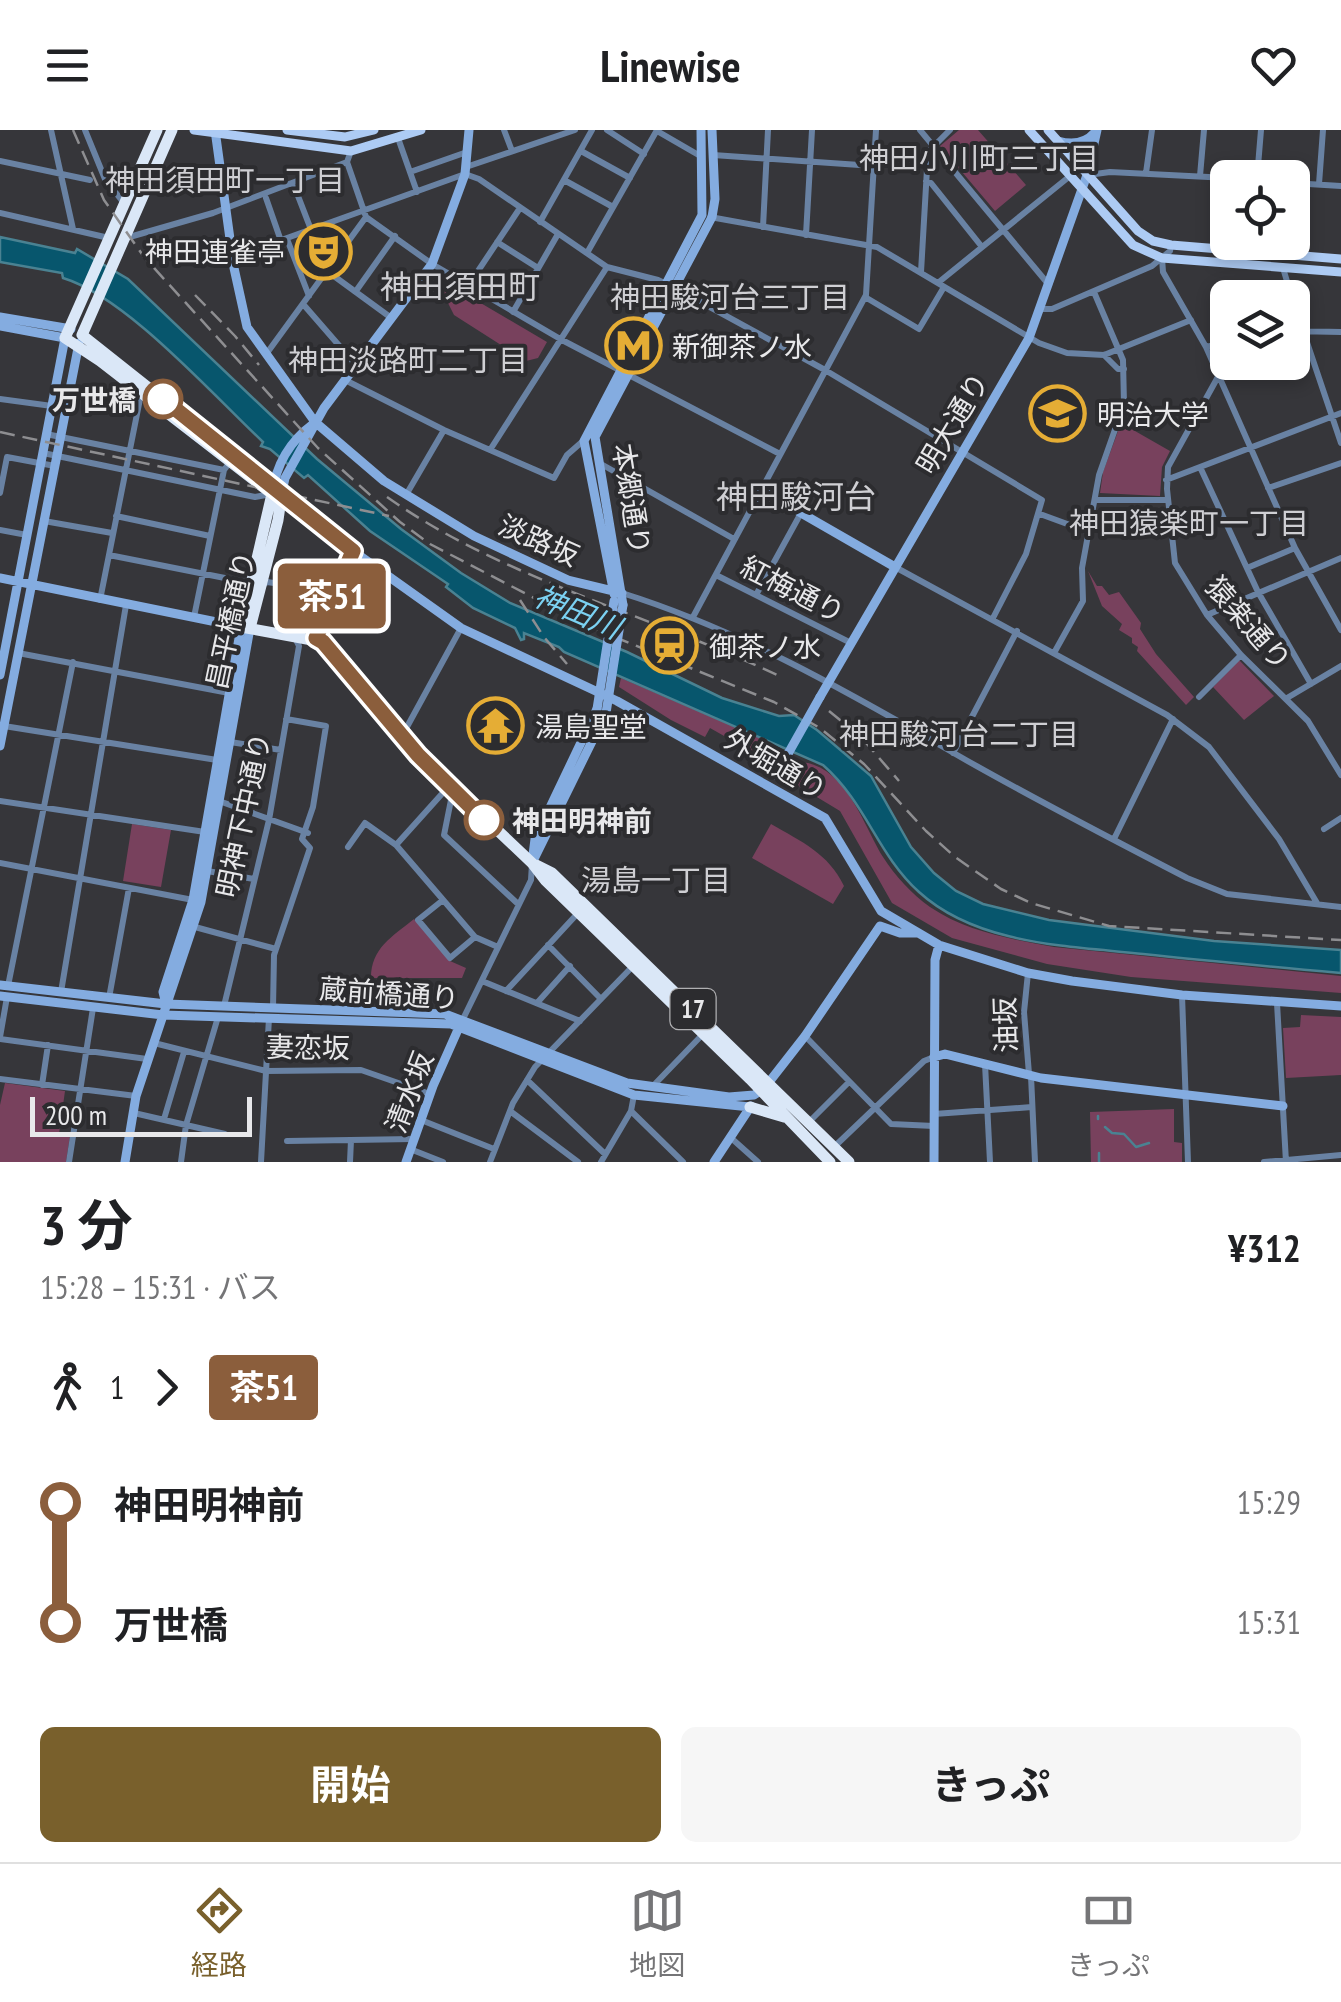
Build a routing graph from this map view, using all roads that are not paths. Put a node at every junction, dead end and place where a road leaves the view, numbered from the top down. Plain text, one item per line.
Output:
1 (51, 130) edge
2 (85, 130) edge
3 (157, 130) edge
4 (172, 130) edge
5 (194, 130) edge
6 (287, 130) edge
7 (374, 130) edge
8 (420, 130) edge
9 (469, 130) edge
10 (504, 130) edge
11 (575, 130) edge
12 (592, 130) edge
13 (606, 130) edge
14 (657, 130) edge
15 (701, 130) edge
16 (712, 130) edge
17 (768, 130) edge
18 (812, 130) edge
19 (876, 130) edge
20 (920, 130) edge
21 (950, 130) edge
22 (1030, 130) edge
23 (1048, 130) edge
24 (1097, 130) edge
25 (1152, 130) edge
26 (1204, 130) edge
27 (1261, 130) edge
28 (1323, 130) edge
29 (215, 132) edge
30 (306, 132) edge
31 (360, 132) edge
32 (398, 138) junction
33 (1058, 141) junction
34 (932, 145) junction
35 (351, 151) junction
36 (581, 151) junction
37 (467, 152) junction
38 (512, 152) junction
39 (644, 154) junction
40 (708, 156) junction
41 (767, 158) junction
42 (0, 160) edge
43 (1258, 160) edge
44 (347, 162) junction
45 (810, 162) junction
46 (874, 166) junction
47 (466, 171) junction
48 (410, 172) junction
49 (60, 174) junction
50 (1146, 174) junction
51 (1087, 175) junction
52 (1070, 176) junction
53 (1200, 176) junction
54 (1210, 177) edge
55 (630, 178) junction
56 (90, 180) dead end
57 (564, 180) junction
58 (926, 181) junction
59 (293, 183) junction
60 (1310, 183) edge
61 (1319, 184) junction
62 (1341, 186) edge
63 (1082, 190) junction
64 (417, 192) junction
65 (266, 198) dead end
66 (124, 203) junction
67 (227, 207) junction
68 (613, 207) junction
69 (520, 208) junction
70 (0, 213) edge
71 (365, 214) junction
72 (707, 216) junction
73 (540, 222) junction
74 (763, 227) junction
75 (73, 229) junction
76 (1002, 230) junction
77 (310, 231) junction
78 (558, 234) junction
79 (806, 235) junction
80 (395, 236) junction
81 (109, 238) junction
82 (124, 239) junction
83 (284, 240) junction
84 (496, 242) junction
85 (871, 246) junction
86 (982, 246) junction
87 (1171, 246) junction
88 (1210, 246) edge
89 (587, 253) junction
90 (1310, 255) edge
91 (234, 258) junction
92 (1162, 258) junction
93 (1341, 259) edge
94 (105, 264) junction
95 (432, 264) junction
96 (1152, 266) junction
97 (608, 267) junction
98 (1282, 267) junction
99 (538, 268) junction
100 (327, 271) junction
101 (921, 272) junction
102 (1163, 272) junction
103 (1341, 272) edge
104 (1286, 280) edge
105 (941, 285) junction
106 (1049, 285) junction
107 (468, 286) junction
108 (670, 286) junction
109 (356, 291) junction
110 (93, 292) junction
111 (1094, 292) junction
112 (309, 296) junction
113 (864, 297) junction
114 (303, 304) junction
115 (1041, 308) junction
116 (513, 312) junction
117 (390, 317) junction
118 (0, 318) edge
119 (1191, 320) junction
120 (0, 326) edge
121 (1310, 330) edge
122 (1341, 332) edge
123 (67, 333) junction
124 (1029, 338) junction
125 (80, 340) junction
126 (562, 340) junction
127 (1210, 346) edge
128 (1206, 347) junction
129 (1119, 348) junction
130 (1310, 352) edge
131 (267, 353) junction
132 (1104, 355) junction
133 (1210, 355) edge
134 (356, 364) junction
135 (825, 370) junction
136 (1124, 370) junction
137 (624, 371) junction
138 (345, 380) junction
139 (1217, 380) edge
140 (1222, 380) edge
141 (142, 393) junction
142 (0, 399) edge
143 (52, 406) junction
144 (1341, 413) edge
145 (1332, 417) junction
146 (315, 422) junction
147 (444, 430) junction
148 (46, 434) junction
149 (61, 437) junction
150 (584, 440) junction
151 (1341, 443) edge
152 (1250, 446) junction
153 (962, 449) junction
154 (490, 450) junction
155 (130, 452) junction
156 (780, 454) junction
157 (42, 458) junction
158 (56, 461) junction
159 (598, 462) junction
160 (1341, 463) edge
161 (227, 466) junction
162 (1200, 467) junction
163 (126, 471) junction
164 (1166, 480) junction
165 (1268, 488) junction
166 (220, 489) junction
167 (760, 490) junction
168 (0, 493) edge
169 (277, 493) junction
170 (406, 495) junction
171 (1096, 500) junction
172 (1168, 500) junction
173 (801, 513) junction
174 (1040, 514) junction
175 (116, 516) junction
176 (44, 521) junction
177 (0, 530) edge
178 (1089, 532) junction
179 (112, 533) junction
180 (26, 535) junction
181 (210, 536) junction
182 (734, 539) junction
183 (1295, 548) junction
184 (353, 551) junction
185 (108, 555) junction
186 (1341, 558) edge
187 (894, 567) junction
188 (1246, 568) junction
189 (1306, 571) junction
190 (202, 574) junction
191 (716, 574) junction
192 (0, 578) edge
193 (18, 583) junction
194 (32, 586) junction
195 (254, 590) junction
196 (1258, 592) junction
197 (756, 595) junction
198 (332, 597) junction
199 (618, 597) junction
200 (100, 600) junction
201 (126, 605) junction
202 (1206, 615) junction
203 (693, 617) junction
204 (194, 618) junction
205 (993, 618) junction
206 (4, 628) edge
207 (245, 628) junction
208 (461, 628) junction
209 (1341, 630) edge
210 (1017, 632) junction
211 (290, 634) junction
212 (316, 638) junction
213 (851, 644) junction
214 (18, 653) junction
215 (1054, 653) junction
216 (1241, 655) junction
217 (73, 662) junction
218 (1341, 666) edge
219 (114, 671) junction
220 (0, 675) edge
221 (829, 681) junction
222 (1312, 684) junction
223 (229, 693) junction
224 (1198, 697) dead end
225 (1287, 698) junction
226 (286, 719) junction
227 (1173, 719) junction
228 (4, 726) junction
229 (58, 736) junction
230 (402, 737) junction
231 (230, 742) junction
232 (103, 744) junction
233 (0, 746) edge
234 (281, 750) junction
235 (954, 753) junction
236 (217, 760) junction
237 (1337, 760) edge
238 (1341, 775) edge
239 (774, 780) junction
240 (451, 788) junction
241 (0, 800) edge
242 (219, 801) junction
243 (44, 808) junction
244 (91, 815) junction
245 (1341, 818) edge
246 (269, 820) junction
247 (1324, 829) dead end
248 (205, 832) junction
249 (306, 832) junction
250 (1114, 840) junction
251 (396, 845) junction
252 (348, 847) dead end
253 (0, 863) edge
254 (532, 863) junction
255 (33, 870) junction
256 (207, 870) junction
257 (80, 879) junction
258 (254, 879) junction
259 (129, 888) junction
260 (193, 900) junction
261 (443, 900) junction
262 (1317, 902) junction
263 (518, 904) junction
264 (1341, 908) edge
265 (579, 912) junction
266 (195, 926) junction
267 (917, 933) junction
268 (475, 937) junction
269 (240, 939) junction
270 (548, 945) junction
271 (940, 945) junction
272 (498, 948) junction
273 (276, 949) junction
274 (570, 966) junction
275 (634, 966) junction
276 (1028, 973) junction
277 (482, 980) junction
278 (506, 990) junction
279 (4, 991) edge
280 (61, 993) junction
281 (1182, 994) junction
282 (109, 999) junction
283 (601, 1000) junction
284 (537, 1003) junction
285 (1277, 1003) junction
286 (1341, 1006) edge
287 (93, 1008) junction
288 (164, 1009) junction
289 (221, 1012) junction
290 (271, 1013) junction
291 (580, 1021) junction
292 (461, 1022) junction
293 (704, 1034) junction
294 (805, 1036) junction
295 (0, 1038) edge
296 (153, 1042) junction
297 (48, 1045) junction
298 (86, 1050) junction
299 (184, 1052) junction
300 (546, 1056) junction
301 (934, 1057) junction
302 (206, 1058) junction
303 (147, 1059) junction
304 (985, 1064) junction
305 (266, 1072) junction
306 (1030, 1076) junction
307 (0, 1080) edge
308 (527, 1080) junction
309 (849, 1082) junction
310 (42, 1085) junction
311 (652, 1087) junction
312 (765, 1087) junction
313 (80, 1090) junction
314 (430, 1094) junction
315 (634, 1095) junction
316 (1186, 1095) junction
317 (136, 1096) junction
318 (1282, 1106) junction
319 (874, 1107) junction
320 (1032, 1107) junction
321 (750, 1108) junction
322 (988, 1110) junction
323 (510, 1112) junction
324 (631, 1112) junction
325 (133, 1113) junction
326 (934, 1114) junction
327 (164, 1119) junction
328 (420, 1119) junction
329 (788, 1120) junction
330 (809, 1122) junction
331 (186, 1124) junction
332 (934, 1126) junction
333 (225, 1134) dead end
334 (730, 1137) junction
335 (350, 1140) junction
336 (287, 1141) dead end
337 (412, 1144) junction
338 (834, 1146) junction
339 (494, 1149) junction
340 (1341, 1155) edge
341 (603, 1158) edge
342 (1286, 1160) edge
343 (69, 1162) edge
344 (125, 1162) edge
345 (180, 1162) edge
346 (261, 1162) edge
347 (350, 1162) edge
348 (406, 1162) edge
349 (443, 1162) edge
350 (490, 1162) edge
351 (578, 1162) edge
352 (683, 1162) edge
353 (714, 1162) edge
354 (758, 1162) edge
355 (830, 1162) edge
356 (849, 1162) edge
357 (934, 1162) edge
358 (990, 1162) edge
359 (1035, 1162) edge
360 (1188, 1162) edge
361 (1264, 1162) edge

1 - 49 street
2 - 66 street
3 - 66 highway
4 - 82 highway
5 - 29 main road
6 - 30 main road
7 - 31 main road
8 - 32 main road
9 - 37 main road
10 - 38 street
11 - 38 street
12 - 36 street
13 - 39 street
14 - 39 street
14 - 40 street
15 - 40 main road, 本郷通り
16 - 40 main road, 本郷通り
17 - 41 street
18 - 45 street
19 - 46 street
20 - 34 street
21 - 34 street
22 - 52 main road
23 - 33 main road
24 - 33 main road
24 - 51 main road, 明大通り
25 - 50 street
26 - 53 street
27 - 43 street
28 - 61 street
29 - 35 main road
29 - 67 main road, 淡路坂
30 - 31 main road
32 - 35 main road
32 - 48 street
33 - 51 main road
34 - 58 street
34 - 76 street
35 - 44 street
36 - 55 street
36 - 57 street
37 - 47 main road
37 - 48 street
38 - 47 street
39 - 55 street
40 - 41 street
40 - 72 main road, 本郷通り
41 - 45 street
41 - 74 street
42 - 49 street
44 - 59 street
44 - 71 street
45 - 46 street
45 - 79 street
46 - 85 street
47 - 64 street
47 - 69 street
47 - 95 main road
48 - 64 street
49 - 56 street
49 - 75 street
50 - 51 street
50 - 53 street
51 - 63 main road, 明大通り
51 - 87 main road
52 - 63 main road
52 - 76 street
53 - 54 street
55 - 68 street
57 - 68 street
57 - 73 street
58 - 86 street
58 - 101 street
59 - 67 street
59 - 77 street
60 - 61 street
61 - 62 street
63 - 92 main road
63 - 106 main road, 明大通り
64 - 71 street
65 - 83 street
66 - 81 highway
67 - 82 street
67 - 91 main road, 淡路坂
68 - 89 street
69 - 73 street
69 - 84 street
70 - 75 street
71 - 77 street
71 - 80 street
71 - 100 street
72 - 74 street
72 - 108 main road, 本郷通り
73 - 78 street
74 - 79 street
75 - 81 street
76 - 86 street
76 - 106 street
77 - 83 street
77 - 100 street
78 - 89 street
78 - 99 street
79 - 85 street
80 - 95 street
80 - 109 street
81 - 94 highway
82 - 94 highway
83 - 91 street
83 - 112 street
84 - 99 street
84 - 107 street
85 - 101 street
85 - 113 street
86 - 105 street
87 - 88 main road
87 - 92 street
89 - 97 street
90 - 93 main road
91 - 131 main road, 淡路坂
92 - 96 street
92 - 98 main road
92 - 102 street
94 - 110 highway
95 - 107 street
95 - 117 main road
96 - 102 street
96 - 111 street
97 - 108 street
97 - 126 street
98 - 103 main road
98 - 104 street
99 - 116 street
100 - 109 street
100 - 112 street
101 - 105 street
102 - 119 street
105 - 113 street
105 - 124 street
106 - 115 main road, 明大通り
107 - 116 street
108 - 135 street
108 - 137 main road, 本郷通り
109 - 117 street
110 - 123 highway
110 - 125 highway
111 - 115 street
111 - 129 street
112 - 114 street
113 - 135 street
114 - 131 street
114 - 134 street
115 - 124 main road, 明大通り
116 - 126 street
117 - 134 main road
118 - 123 main road
119 - 128 street
119 - 129 street
120 - 123 main road
121 - 122 street
123 - 125 highway
123 - 143 main road
124 - 132 street
124 - 153 main road, 明大通り
125 - 141 highway
125 - 149 main road
125 - 169 highway
126 - 137 street
126 - 154 street
127 - 128 street
128 - 133 street
129 - 132 street
129 - 136 street
130 - 145 street
131 - 146 main road, 淡路坂
132 - 136 street
134 - 138 main road
135 - 153 street
135 - 156 street
136 - 171 street
137 - 150 main road, 本郷通り
137 - 156 street
137 - 159 main road, 本郷通り
138 - 146 main road
138 - 147 street
139 - 164 street, 猿楽通り
140 - 152 street
141 - 155 street
141 - 161 highway
142 - 143 street
143 - 148 main road
144 - 145 street
145 - 151 street
145 - 152 street
146 - 169 main road
146 - 170 main road, 淡路坂
147 - 154 street
147 - 170 street
148 - 149 street
148 - 157 main road
149 - 155 street
149 - 158 main road
150 - 154 street
150 - 199 main road, 本郷通り
152 - 162 street
152 - 165 street
153 - 174 street
153 - 187 main road, 明大通り
155 - 161 street
155 - 163 street
156 - 167 street
157 - 158 street
157 - 168 street
157 - 180 main road
158 - 163 street
158 - 176 main road
159 - 182 street
159 - 199 main road, 本郷通り
160 - 165 street
161 - 166 street
161 - 169 highway
162 - 164 street
162 - 188 street
163 - 166 street
163 - 175 street
164 - 172 street, 猿楽通り
165 - 183 street
166 - 169 street
166 - 181 street
167 - 173 main road
167 - 182 street
169 - 184 main road, 外堀通り
169 - 195 highway, 昌平橋通り
170 - 199 main road, 淡路坂
171 - 172 street
171 - 178 street
172 - 202 street, 猿楽通り
173 - 187 main road
173 - 197 street
174 - 178 street
174 - 205 street
175 - 179 street
175 - 181 street
176 - 179 street
176 - 194 main road
177 - 180 street
178 - 215 street
179 - 185 street
180 - 193 main road
181 - 190 street
182 - 191 street
183 - 188 street
183 - 189 street
184 - 198 main road
184 - 208 main road, 外堀通り
185 - 190 street
185 - 200 street
186 - 189 street
187 - 205 street
187 - 213 main road, 明大通り
188 - 196 street
189 - 196 street
189 - 209 street
190 - 195 street
190 - 204 street
191 - 197 street, 紅梅通り
191 - 203 street
192 - 193 main road
193 - 194 main road
193 - 206 main road
194 - 200 main road
194 - 214 main road
195 - 198 street
195 - 207 highway, 昌平橋通り
196 - 202 street
196 - 222 street
197 - 213 street, 紅梅通り
198 - 212 main road
199 - 203 street
199 - 254 main road, bridge
200 - 201 main road
201 - 204 main road
201 - 219 street
202 - 216 street, 猿楽通り
203 - 221 street
204 - 207 main road
205 - 210 street
206 - 220 main road
207 - 211 highway
207 - 223 main road, 昌平橋通り
207 - 231 main road, 昌平橋通り
208 - 230 street
208 - 239 main road, 外堀通り
210 - 215 street
210 - 235 street
211 - 212 highway
211 - 226 street, 明神下中通り
212 - 230 highway, 17
213 - 221 main road, 明大通り
214 - 217 street
214 - 228 main road
215 - 227 street
216 - 224 street
216 - 225 street, 猿楽通り
217 - 219 street
217 - 229 street
218 - 222 street
219 - 223 street
219 - 232 street
221 - 235 street
221 - 239 main road, 明大通り, bridge
222 - 225 street
223 - 236 main road, 昌平橋通り
225 - 237 street, 猿楽通り
226 - 234 street, 明神下中通り
226 - 249 street
227 - 250 street
227 - 262 street
228 - 229 street
228 - 233 main road
229 - 232 street
229 - 243 street
230 - 240 highway, 17
231 - 234 street
231 - 242 main road, 昌平橋通り
232 - 236 street
232 - 244 street
234 - 246 street, 明神下中通り
235 - 250 street
236 - 248 main road, 昌平橋通り
237 - 238 street, 猿楽通り
239 - 267 main road, 外堀通り
240 - 251 street
240 - 254 highway, 17
240 - 263 street
241 - 243 street
242 - 246 street
242 - 256 main road, 昌平橋通り
243 - 244 street
243 - 255 street
244 - 248 street
244 - 257 street
245 - 247 street
246 - 249 street
246 - 258 street, 明神下中通り
248 - 260 main road, 昌平橋通り
249 - 273 street
250 - 262 street
251 - 252 street
251 - 261 street
253 - 255 street
254 - 263 street
254 - 265 highway, 17
254 - 312 highway, 17
255 - 257 street
255 - 279 street
256 - 258 street
256 - 266 main road, 昌平橋通り
257 - 259 street
257 - 280 street
258 - 269 street, 明神下中通り
259 - 260 street
259 - 282 street
260 - 288 main road, 昌平橋通り
261 - 268 street
261 - 268 street
262 - 264 street
263 - 272 street
265 - 270 street
265 - 275 highway, 17
266 - 269 street
266 - 288 main road, 昌平橋通り
267 - 271 main road, 外堀通り
267 - 294 main road
268 - 272 street
269 - 273 street
269 - 289 street, 明神下中通り
270 - 274 street
270 - 278 street
271 - 276 main road, 外堀通り
271 - 301 main road
272 - 277 street
273 - 290 street
274 - 283 street
274 - 284 street
275 - 283 street
275 - 293 highway, 17
276 - 281 main road, 外堀通り
276 - 306 street, 油坂
277 - 278 street
277 - 292 street
278 - 284 street
279 - 280 main road, 蔵前橋通り
279 - 287 main road, 蔵前橋通り
279 - 295 street
280 - 282 main road, 蔵前橋通り
281 - 285 main road, 外堀通り
281 - 316 street
282 - 288 main road, 蔵前橋通り
283 - 291 street
284 - 291 street
285 - 286 main road, 外堀通り
285 - 318 street
287 - 288 main road, 蔵前橋通り
287 - 298 street
288 - 289 main road, 蔵前橋通り
288 - 296 main road, 昌平橋通り
289 - 290 main road, 蔵前橋通り
289 - 302 street, 明神下中通り
290 - 292 main road, 蔵前橋通り
290 - 305 street
291 - 300 street
292 - 300 main road, 蔵前橋通り
292 - 314 main road, 清水坂
293 - 311 street
293 - 312 highway, 17
294 - 309 street
294 - 312 main road
295 - 297 street
296 - 299 street, 妻恋坂
296 - 303 main road, 昌平橋通り
297 - 298 street
297 - 310 street
298 - 303 street
298 - 313 street
299 - 302 street, 妻恋坂
299 - 327 street
300 - 308 street
300 - 311 main road, 蔵前橋通り
300 - 315 main road, 蔵前橋通り
301 - 304 main road
301 - 319 street
301 - 326 main road
302 - 305 street, 妻恋坂
302 - 331 street, 明神下中通り
303 - 317 main road, 昌平橋通り
304 - 306 main road
304 - 322 street
305 - 314 street, 妻恋坂
305 - 346 street
306 - 316 main road
306 - 320 street, 油坂
307 - 310 street
308 - 323 street
308 - 341 street
309 - 319 street
309 - 330 street
310 - 313 street
311 - 312 main road, 蔵前橋通り
312 - 321 main road
312 - 329 highway, 17
312 - 330 highway, 17
313 - 317 street
313 - 343 street
314 - 328 main road, 清水坂
315 - 321 main road, 蔵前橋通り
315 - 324 street
316 - 318 main road
316 - 360 street
317 - 325 main road, 昌平橋通り
318 - 342 street
319 - 332 street
319 - 338 street
320 - 322 street
320 - 359 street, 油坂
321 - 329 highway
321 - 334 main road
322 - 326 street
322 - 358 street
323 - 339 street
323 - 351 street
324 - 341 street
324 - 352 street
325 - 327 street
325 - 344 main road, 昌平橋通り
326 - 332 main road
327 - 331 street
328 - 337 main road, 清水坂
328 - 339 street
329 - 355 highway, 17
330 - 338 highway, 17
331 - 333 street
331 - 345 street, 明神下中通り
332 - 357 main road
334 - 353 main road
334 - 354 street
335 - 336 street
335 - 337 street
335 - 347 street
337 - 348 main road, 清水坂
337 - 349 street
338 - 356 highway, 17
339 - 350 street
340 - 342 street
342 - 361 street

